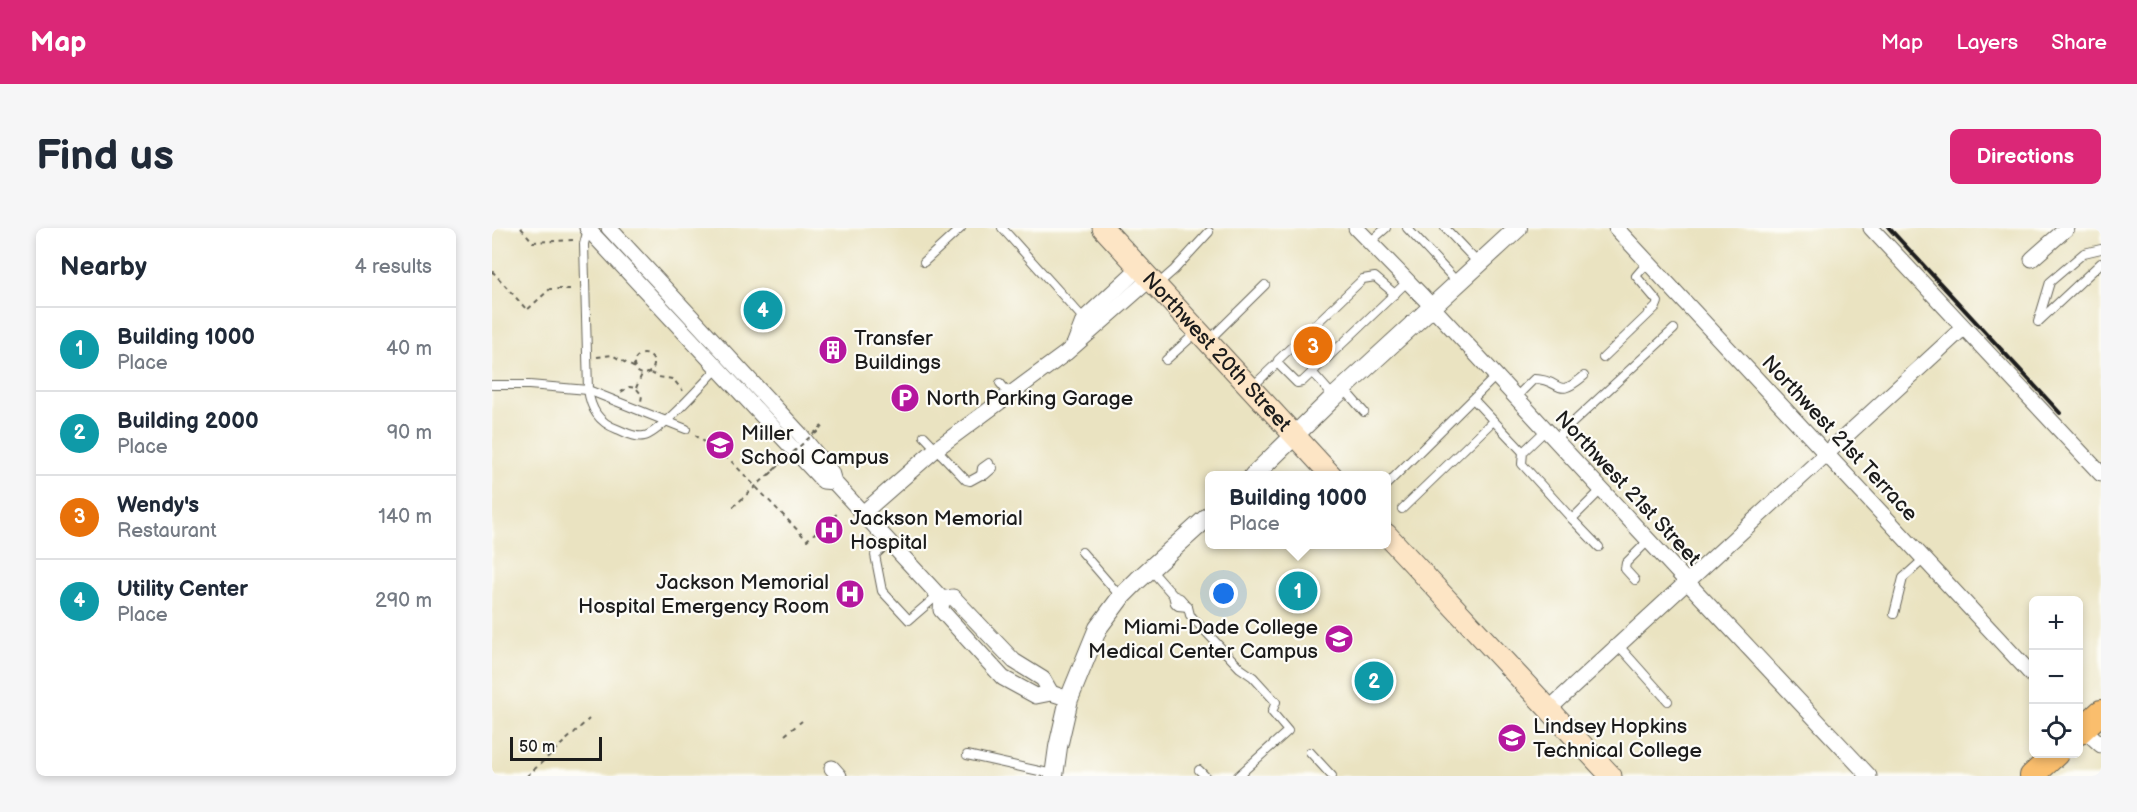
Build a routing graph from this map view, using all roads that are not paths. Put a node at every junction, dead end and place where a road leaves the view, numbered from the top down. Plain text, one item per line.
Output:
1 (609, 228) edge
2 (961, 228) edge
3 (1002, 228) edge
4 (1103, 228) edge
5 (1356, 228) edge
6 (1386, 228) edge
7 (1407, 228) edge
8 (1445, 228) edge
9 (1518, 228) edge
10 (1616, 228) edge
11 (1871, 228) edge
12 (2067, 228) edge
13 (585, 231) edge
14 (1209, 232) dead end
15 (1370, 242) junction
16 (2101, 249) edge
17 (2032, 259) dead end
18 (924, 262) dead end
19 (1648, 262) junction
20 (2101, 263) edge
21 (1479, 264) junction
22 (1148, 278) junction
23 (1408, 281) junction
24 (1457, 283) junction
25 (1266, 285) dead end
26 (1395, 294) junction
27 (1431, 306) junction
28 (1084, 319) junction
29 (1963, 328) junction
30 (1674, 329) dead end
31 (1203, 336) junction
32 (1074, 345) junction
33 (1603, 358) dead end
34 (1166, 360) dead end
35 (724, 363) junction
36 (1277, 363) junction
37 (1312, 372) junction
38 (1496, 376) junction
39 (1584, 376) dead end
40 (1000, 383) dead end
41 (492, 385) edge
42 (1251, 388) junction
43 (588, 390) junction
44 (1338, 392) junction
45 (1010, 395) junction
46 (1516, 397) junction
47 (1474, 400) junction
48 (1364, 412) dead end
49 (668, 421) junction
50 (1493, 421) junction
51 (686, 429) road end
52 (1295, 435) junction
53 (1551, 435) junction
54 (924, 436) dead end
55 (936, 449) junction
56 (1523, 452) junction
57 (1827, 455) junction
58 (991, 465) dead end
59 (1258, 471) edge
60 (1327, 471) edge
61 (2101, 474) edge
62 (1391, 481) edge
63 (1601, 490) junction
64 (1402, 509) dead end
65 (863, 513) junction
66 (1205, 519) edge
67 (1572, 519) junction
68 (1391, 539) edge
69 (1648, 541) junction
70 (889, 542) junction
71 (1599, 547) dead end
72 (1082, 552) dead end
73 (1924, 559) junction
74 (1150, 569) junction
75 (1635, 580) dead end
76 (1688, 584) junction
77 (940, 597) junction
78 (1121, 597) junction
79 (1894, 614) dead end
80 (1619, 646) junction
81 (2029, 672) edge
82 (1069, 699) junction
83 (1668, 700) dead end
84 (1550, 710) junction
85 (2101, 712) edge
86 (2083, 726) edge
87 (2083, 730) edge
88 (2101, 745) edge
89 (1310, 752) dead end
90 (967, 755) dead end
91 (2051, 758) edge
92 (1054, 775) edge
93 (1238, 776) edge
94 (1332, 776) edge
95 (1611, 776) edge
96 (1869, 776) edge
97 (2032, 776) edge

1 - 35 street
2 - 18 lane
3 - 28 lane
4 - 22 main road, Northwest 20th Street
5 - 15 street, Northwest 21st Street
6 - 15 lane
7 - 24 lane
8 - 21 lane
9 - 21 street
10 - 19 street, Northwest 21st Terrace
11 - 29 street
12 - 17 street
13 - 35 street
13 - 43 lane
14 - 22 lane
15 - 23 street, Northwest 21st Street
16 - 20 lane
19 - 33 lane
19 - 57 street, Northwest 21st Terrace
21 - 24 street
22 - 28 street
22 - 31 main road, Northwest 20th Street
22 - 32 street
23 - 26 lane
23 - 27 street, Northwest 21st Street
24 - 27 street
25 - 31 lane
26 - 36 lane
26 - 37 lane
27 - 38 street, Northwest 21st Street
27 - 44 street
28 - 32 street
29 - 57 street
29 - 61 street
30 - 53 lane
31 - 34 lane
31 - 42 main road, Northwest 20th Street
32 - 45 street
35 - 49 lane
35 - 65 street
36 - 37 lane
36 - 42 lane
37 - 44 lane
38 - 46 street, Northwest 21st Street
38 - 47 lane
39 - 46 lane
40 - 45 lane
41 - 43 lane
42 - 52 main road, Northwest 20th Street
43 - 49 lane
43 - 49 lane
44 - 48 lane
44 - 52 street
45 - 55 street
46 - 53 street, Northwest 21st Street
47 - 50 lane
47 - 62 lane
49 - 51 lane
50 - 56 lane
50 - 64 lane
52 - 59 street
52 - 60 main road, Northwest 20th Street
53 - 56 lane
53 - 63 street, Northwest 21st Street
54 - 55 lane
55 - 58 lane
55 - 65 street
56 - 67 lane
57 - 73 street, Northwest 21st Terrace
57 - 76 street
63 - 67 lane
63 - 69 street, Northwest 21st Street
65 - 70 street
66 - 74 street
67 - 71 lane
68 - 84 main road
69 - 75 lane
69 - 76 street, Northwest 21st Street
70 - 77 street
70 - 77 lane
72 - 78 lane
73 - 79 lane
73 - 81 street, Northwest 21st Terrace
74 - 78 street
74 - 93 lane
76 - 80 street
76 - 96 street, Northwest 21st Street
77 - 82 street
78 - 82 street
80 - 83 lane
80 - 84 street
82 - 92 street
84 - 95 main road
85 - 86 main road
87 - 88 street
89 - 94 lane
90 - 92 lane
91 - 97 main road

